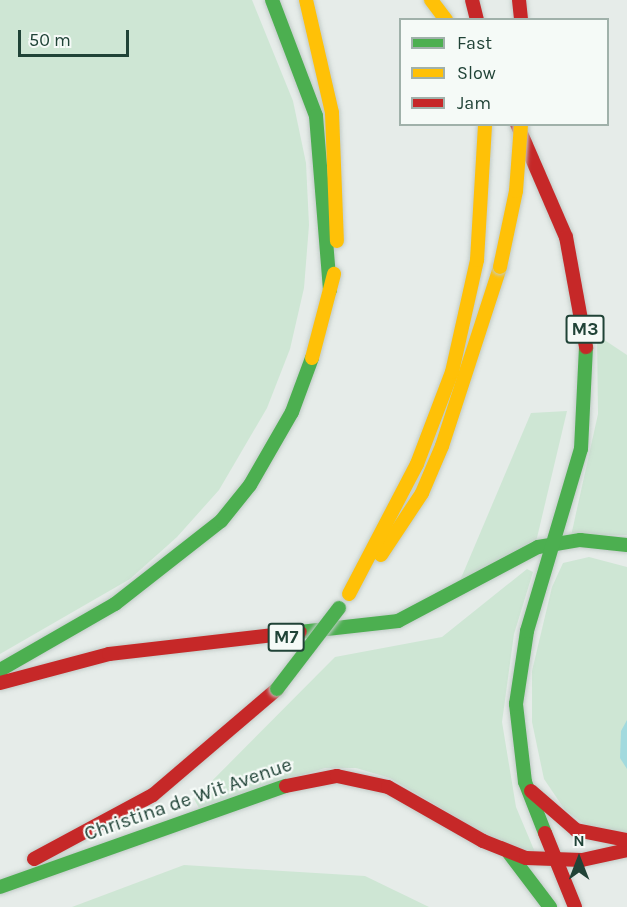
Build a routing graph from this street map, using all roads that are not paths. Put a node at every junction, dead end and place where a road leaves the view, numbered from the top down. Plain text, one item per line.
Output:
1 (272, 0) edge
2 (306, 0) edge
3 (431, 0) edge
4 (451, 0) edge
5 (472, 0) edge
6 (519, 0) edge
7 (444, 18) edge
8 (461, 18) edge
9 (476, 18) edge
10 (520, 18) edge
11 (485, 126) edge
12 (519, 126) edge
13 (520, 126) edge
14 (330, 290) junction
15 (556, 543) junction
16 (627, 545) edge
17 (349, 594) junction
18 (0, 670) edge
19 (0, 683) edge
20 (525, 782) junction
21 (627, 840) edge
22 (627, 850) edge
23 (509, 853) junction
24 (554, 860) junction
25 (0, 874) edge
26 (0, 887) edge
27 (550, 907) edge
28 (575, 907) edge

1 - 14 main road
2 - 14 main road
3 - 7 main road
4 - 8 main road
5 - 9 main road
6 - 10 main road
11 - 17 main road
12 - 17 main road, bridge
13 - 15 main road, M3
14 - 18 main road
15 - 16 main road, M7
15 - 19 main road, M7
15 - 20 main road, M3
17 - 25 main road, bridge
20 - 21 main road
20 - 24 main road, M3
22 - 24 main road, Christina de Wit Avenue
23 - 24 main road, Christina de Wit Avenue
23 - 26 main road, Christina de Wit Avenue
23 - 27 main road
24 - 28 main road

